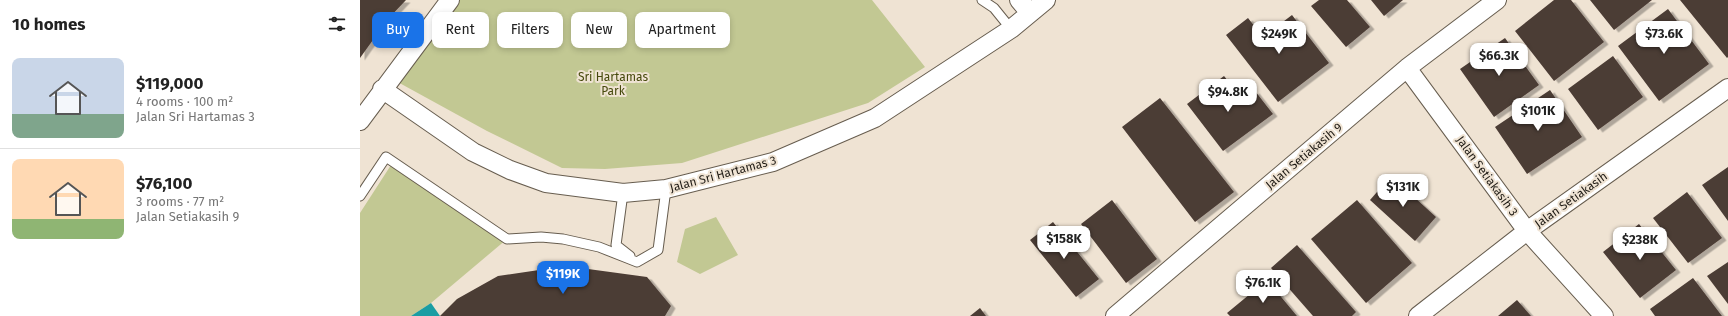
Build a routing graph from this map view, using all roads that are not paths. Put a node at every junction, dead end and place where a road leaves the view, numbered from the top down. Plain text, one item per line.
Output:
1 (450, 0) edge
2 (982, 0) edge
3 (1046, 0) edge
4 (1497, 0) edge
5 (1025, 7) edge
6 (1011, 29) junction
7 (1408, 68) junction
8 (1728, 88) edge
9 (382, 89) junction
10 (360, 121) edge
11 (666, 189) junction
12 (623, 193) junction
13 (360, 196) edge
14 (1528, 231) junction
15 (637, 262) junction
16 (1115, 316) edge
17 (1418, 316) edge
18 (1604, 316) edge

1 - 9 street
2 - 6 lane
3 - 5 street, Jalan Sri Hartamas 3
4 - 7 street, Jalan Setiakasih 9
5 - 6 street, Jalan Sri Hartamas 3
6 - 11 street, Jalan Sri Hartamas 3
7 - 14 street, Jalan Setiakasih 3
7 - 16 street, Jalan Setiakasih 9
8 - 14 street, Jalan Setiakasih
9 - 10 street
9 - 12 street, Jalan Sri Hartamas 3
11 - 12 street, Jalan Sri Hartamas 3
11 - 15 lane
12 - 15 lane
13 - 15 lane
14 - 17 street, Jalan Setiakasih
14 - 18 street, Jalan Setiakasih 3

